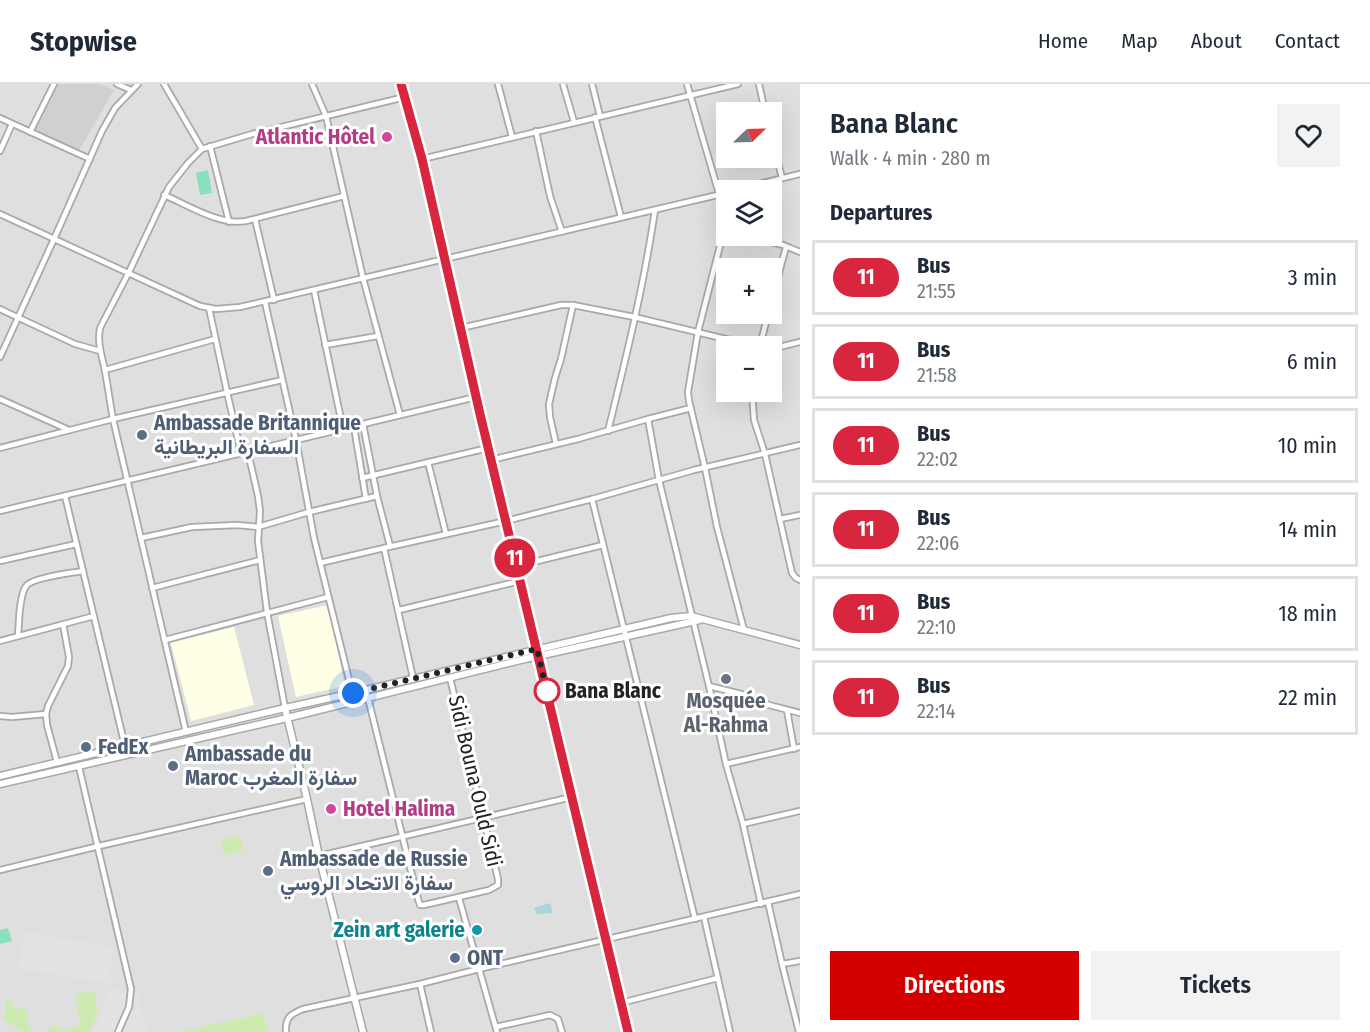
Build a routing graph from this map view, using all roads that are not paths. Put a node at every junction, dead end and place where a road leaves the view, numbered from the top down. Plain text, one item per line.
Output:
1 (54, 84) edge
2 (117, 84) edge
3 (138, 84) edge
4 (164, 84) edge
5 (312, 84) edge
6 (401, 84) edge
7 (498, 84) edge
8 (563, 84) edge
9 (592, 84) edge
10 (687, 84) edge
11 (738, 84) edge
12 (759, 84) edge
13 (131, 90) junction
14 (690, 95) junction
15 (405, 96) junction
16 (763, 102) edge
17 (326, 116) junction
18 (598, 117) junction
19 (0, 118) edge
20 (574, 122) junction
21 (12, 124) junction
22 (536, 131) junction
23 (30, 132) junction
24 (512, 137) junction
25 (210, 146) junction
26 (202, 149) junction
27 (0, 151) edge
28 (90, 159) junction
29 (422, 159) junction
30 (779, 168) edge
31 (800, 174) edge
32 (782, 178) junction
33 (774, 180) edge
34 (716, 184) edge
35 (164, 195) junction
36 (716, 195) edge
37 (344, 196) junction
38 (654, 210) junction
39 (0, 214) edge
40 (621, 217) junction
41 (255, 219) junction
42 (228, 222) junction
43 (562, 232) junction
44 (54, 239) junction
45 (721, 246) edge
46 (782, 246) edge
47 (786, 247) junction
48 (800, 252) edge
49 (445, 260) junction
50 (782, 262) edge
51 (129, 272) junction
52 (363, 278) junction
53 (314, 290) junction
54 (274, 300) junction
55 (265, 302) junction
56 (573, 305) junction
57 (209, 308) junction
58 (0, 309) edge
59 (19, 317) junction
60 (634, 317) junction
61 (460, 328) junction
62 (698, 332) junction
63 (378, 336) junction
64 (716, 336) edge
65 (215, 339) junction
66 (800, 342) edge
67 (325, 345) junction
68 (782, 346) edge
69 (100, 351) junction
70 (0, 357) edge
71 (105, 370) junction
72 (282, 380) junction
73 (226, 392) junction
74 (476, 397) junction
75 (0, 399) edge
76 (753, 402) edge
77 (691, 408) junction
78 (400, 415) junction
79 (113, 419) junction
80 (648, 419) junction
81 (363, 424) junction
82 (354, 427) junction
83 (343, 429) junction
84 (69, 430) junction
85 (608, 431) junction
86 (296, 440) junction
87 (556, 444) junction
88 (800, 445) edge
89 (0, 448) edge
90 (488, 448) junction
91 (248, 452) junction
92 (241, 453) junction
93 (765, 454) junction
94 (491, 460) junction
95 (428, 462) junction
96 (705, 468) junction
97 (373, 475) junction
98 (362, 478) junction
99 (128, 480) junction
100 (659, 480) junction
101 (65, 496) junction
102 (377, 496) junction
103 (366, 499) junction
104 (592, 499) junction
105 (0, 511) edge
106 (309, 512) junction
107 (800, 515) edge
108 (780, 519) junction
109 (506, 521) junction
110 (258, 527) junction
111 (446, 534) junction
112 (141, 538) junction
113 (76, 544) junction
114 (603, 545) junction
115 (390, 546) junction
116 (384, 548) junction
117 (260, 560) junction
118 (0, 561) edge
119 (320, 563) junction
120 (517, 566) junction
121 (83, 571) junction
122 (800, 580) edge
123 (520, 581) junction
124 (153, 588) junction
125 (328, 597) junction
126 (399, 610) junction
127 (267, 612) junction
128 (94, 616) junction
129 (692, 619) junction
130 (63, 624) junction
131 (624, 629) junction
132 (744, 630) junction
133 (18, 636) junction
134 (626, 637) junction
135 (0, 640) edge
136 (165, 640) junction
137 (800, 645) edge
138 (537, 652) junction
139 (413, 678) junction
140 (450, 678) junction
141 (709, 686) junction
142 (366, 690) junction
143 (353, 693) junction
144 (368, 698) junction
145 (355, 701) junction
146 (285, 708) junction
147 (787, 710) junction
148 (800, 713) edge
149 (46, 714) junction
150 (0, 716) edge
151 (287, 718) junction
152 (186, 732) junction
153 (125, 746) junction
154 (797, 748) edge
155 (57, 762) junction
156 (726, 764) junction
157 (79, 767) junction
158 (0, 776) edge
159 (0, 784) edge
160 (572, 797) junction
161 (307, 799) junction
162 (800, 811) edge
163 (483, 818) junction
164 (743, 824) junction
165 (401, 837) junction
166 (99, 846) junction
167 (319, 856) junction
168 (0, 870) edge
169 (800, 894) edge
170 (459, 898) junction
171 (768, 902) junction
172 (760, 904) junction
173 (704, 917) junction
174 (695, 919) junction
175 (606, 940) junction
176 (800, 960) edge
177 (782, 964) junction
178 (479, 969) junction
179 (718, 978) junction
180 (420, 984) junction
181 (354, 999) junction
182 (621, 1003) junction
183 (496, 1029) edge
184 (118, 1032) edge
185 (286, 1032) edge
186 (363, 1032) edge
187 (431, 1032) edge
188 (562, 1032) edge
189 (628, 1032) edge
190 (730, 1032) edge
191 (799, 1032) edge

1 - 23 street
2 - 13 street
3 - 13 street
4 - 26 street
5 - 17 street
6 - 15 street
7 - 24 street
8 - 20 street
9 - 18 street
10 - 14 street
11 - 14 street
12 - 16 street
13 - 28 street
14 - 18 street
14 - 34 street
15 - 17 street
15 - 29 street
17 - 25 street
17 - 37 street
18 - 20 street
18 - 40 street
19 - 21 street
20 - 22 street
21 - 23 street
21 - 27 street
22 - 24 street
22 - 43 street
23 - 28 street
24 - 29 street
25 - 26 street
25 - 42 street
26 - 35 street
28 - 44 street
29 - 49 street
30 - 32 street
31 - 32 street
32 - 33 street
35 - 42 street
35 - 51 street
36 - 38 street
37 - 41 street
37 - 52 street
38 - 40 street
38 - 60 street
39 - 44 street
40 - 43 street
41 - 42 street
41 - 54 street
43 - 49 street
44 - 51 street
44 - 59 street
45 - 62 street
46 - 47 street
47 - 48 street
47 - 50 street
49 - 52 street
49 - 61 street
51 - 57 street
51 - 69 street
52 - 53 street
52 - 63 street
53 - 54 street
53 - 67 street
54 - 55 street
55 - 57 street
55 - 72 street
56 - 60 street
56 - 61 street
56 - 87 street
57 - 65 street
58 - 59 street
59 - 69 street
59 - 70 street
60 - 62 street
60 - 85 street
61 - 74 street
62 - 64 street
62 - 77 street
63 - 67 street
63 - 78 street
65 - 71 street
65 - 73 street
66 - 68 street
67 - 83 street
69 - 71 street
71 - 79 street
72 - 73 street
72 - 86 street
73 - 79 street
73 - 92 street
74 - 78 street
74 - 90 street
75 - 84 street
76 - 93 street
77 - 80 street
77 - 96 street
78 - 81 street
79 - 84 street
79 - 99 street
80 - 85 street
80 - 100 street
81 - 82 street
81 - 97 street
82 - 83 street
82 - 98 street
83 - 86 street
84 - 89 street
85 - 87 street
86 - 91 street
86 - 106 street
87 - 94 street
88 - 93 street
90 - 94 street
90 - 95 street
91 - 92 street
91 - 110 street
92 - 99 street
93 - 96 street
93 - 108 street
94 - 109 street
95 - 97 street
95 - 111 street
96 - 100 street
96 - 132 street
97 - 98 street
97 - 102 street
98 - 103 street
99 - 101 street
99 - 112 street
100 - 104 street
100 - 129 street
101 - 105 street
101 - 113 street
102 - 103 street
102 - 115 street
103 - 106 street
104 - 109 street
104 - 114 street
106 - 110 street
106 - 119 street
107 - 108 street
108 - 122 street
109 - 111 street
109 - 120 street
110 - 112 street
110 - 117 street
111 - 115 street
112 - 124 street
113 - 118 street
113 - 121 street
114 - 120 street
114 - 131 street
115 - 116 street
116 - 119 street
116 - 126 street
117 - 124 street
117 - 127 street
119 - 125 street
120 - 123 street
121 - 128 street
121 - 133 street
123 - 126 street
123 - 138 street
124 - 136 street
125 - 127 street
125 - 143 street
126 - 139 street
127 - 136 street
127 - 146 street
128 - 130 street
128 - 153 street
129 - 131 street
129 - 132 street
129 - 134 street
129 - 141 street
130 - 133 street
130 - 149 street
131 - 134 street
131 - 138 street
132 - 137 street
133 - 135 street
134 - 138 street
134 - 174 street
136 - 152 street
138 - 139 street
138 - 140 street
138 - 160 street
139 - 142 street
140 - 144 street
140 - 163 street, Sidi Bouna Ould Sidi
141 - 147 street
141 - 156 street
142 - 143 street
142 - 144 street
143 - 145 street
143 - 146 street
144 - 145 street
144 - 165 street
145 - 151 street
146 - 151 street
146 - 152 street
147 - 148 street
147 - 154 street
149 - 150 street
149 - 155 street
151 - 157 street
151 - 161 street
152 - 153 street
153 - 155 street
154 - 156 street
155 - 158 street
156 - 164 street
157 - 159 street
157 - 166 street
160 - 163 street
160 - 175 street
161 - 166 street
161 - 167 street
162 - 164 street
163 - 165 street
163 - 170 street, Sidi Bouna Ould Sidi
164 - 172 street
165 - 167 street
165 - 170 street
166 - 168 street
166 - 184 street
167 - 181 street
169 - 171 street
170 - 178 street
171 - 172 street
171 - 177 street
172 - 173 street
173 - 174 street
173 - 179 street
174 - 175 street
175 - 178 street
175 - 182 street
176 - 177 street
177 - 191 street
178 - 180 street
178 - 183 street
179 - 182 street
179 - 190 street
180 - 181 street
180 - 187 street
181 - 185 street
181 - 186 street
182 - 189 street
183 - 188 street

